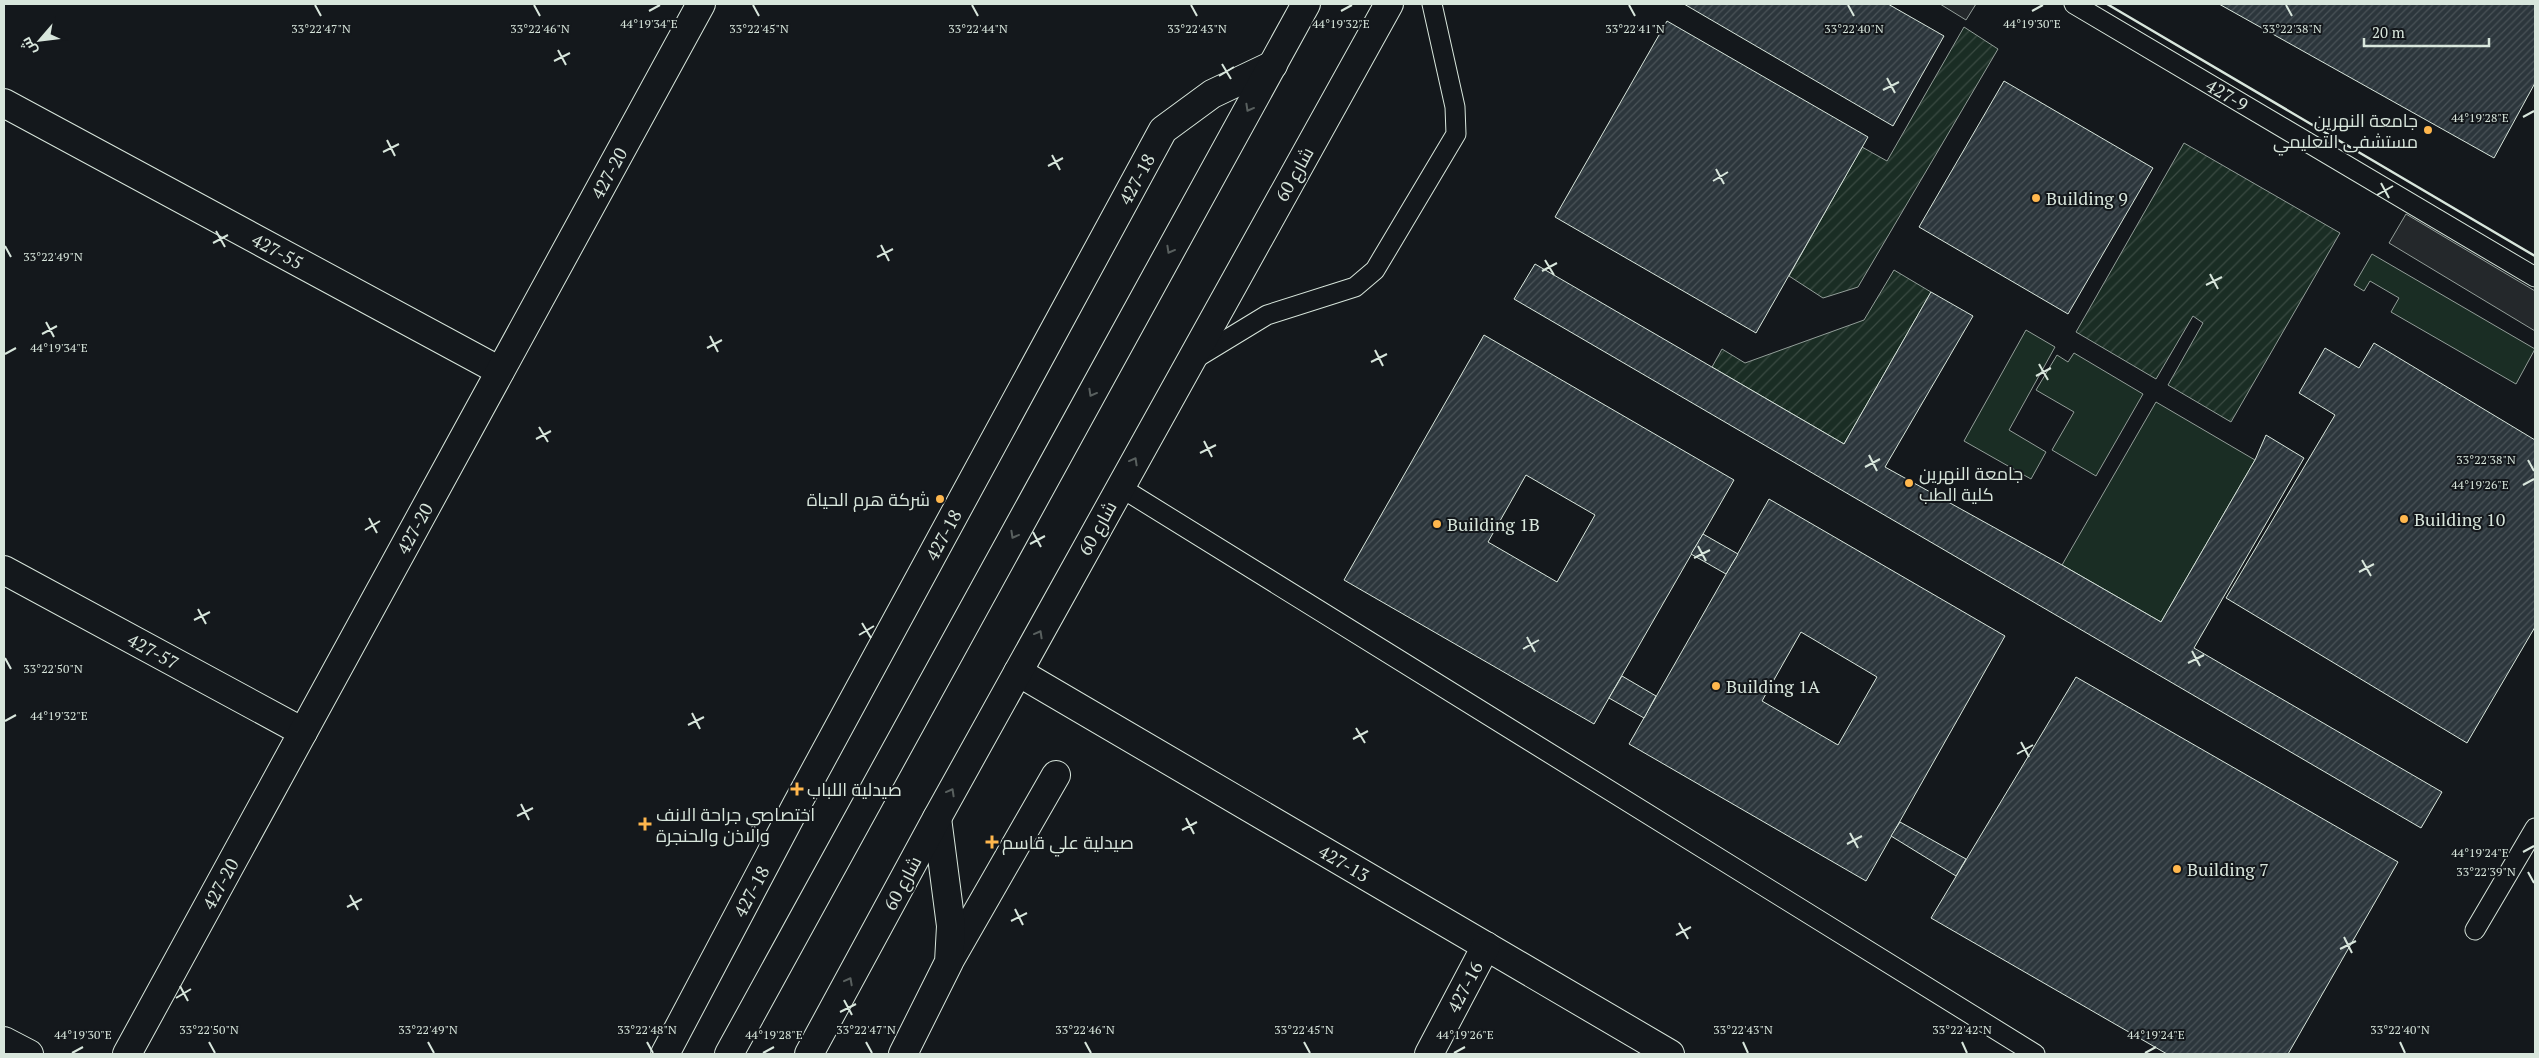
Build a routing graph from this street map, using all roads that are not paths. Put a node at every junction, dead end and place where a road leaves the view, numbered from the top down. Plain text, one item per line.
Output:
1 (1306, 4) edge
2 (1389, 4) edge
3 (1432, 4) edge
4 (2074, 4) edge
5 (698, 5) edge
6 (1273, 65) junction
7 (4, 103) edge
8 (2535, 277) edge
9 (1190, 362) junction
10 (500, 371) junction
11 (1120, 487) junction
12 (4, 570) edge
13 (1018, 672) junction
14 (303, 732) junction
15 (1056, 775) dead end
16 (937, 818) junction
17 (2535, 828) edge
18 (2475, 930) dead end
19 (1486, 946) junction
20 (949, 962) junction
21 (4, 1041) edge
22 (29, 1054) edge
23 (127, 1054) edge
24 (664, 1054) edge
25 (728, 1054) edge
26 (809, 1054) edge
27 (903, 1054) edge
28 (1429, 1054) edge
29 (1670, 1054) edge
30 (2036, 1054) edge

1 - 6 street
2 - 9 street, شارع 60
3 - 9 lane
4 - 8 lane, 427-9
5 - 10 street, 427-20
6 - 24 street, 427-18
6 -> 25 street
7 - 10 street, 427-55
11 -> 9 street, شارع 60
10 - 14 street, 427-20
13 -> 11 street, شارع 60
11 - 30 lane
12 - 14 street, 427-57
16 -> 13 street, شارع 60
13 - 19 street, 427-13
14 - 23 street, 427-20
15 - 20 street
16 - 20 street
26 -> 16 street, شارع 60
17 - 18 lane
19 - 28 street, 427-16
19 - 29 street, 427-13
20 - 27 street
21 - 22 street

